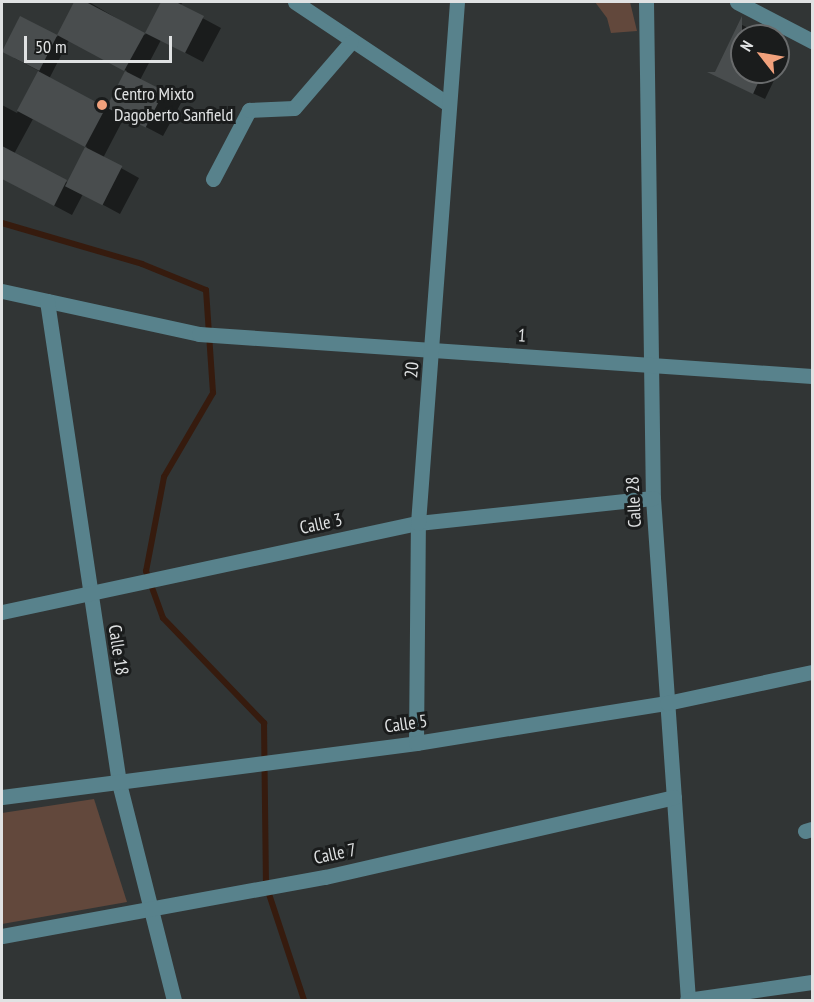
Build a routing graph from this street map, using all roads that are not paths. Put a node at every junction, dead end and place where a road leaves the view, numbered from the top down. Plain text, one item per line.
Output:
1 (295, 2) edge
2 (457, 2) edge
3 (646, 2) edge
4 (737, 2) edge
5 (813, 41) edge
6 (351, 42) junction
7 (448, 104) junction
8 (213, 179) dead end
9 (2, 291) edge
10 (47, 301) junction
11 (433, 349) junction
12 (650, 365) junction
13 (813, 376) edge
14 (653, 498) junction
15 (418, 522) junction
16 (90, 595) junction
17 (2, 612) edge
18 (813, 672) edge
19 (667, 703) junction
20 (416, 743) junction
21 (119, 783) junction
22 (2, 796) edge
23 (674, 797) junction
24 (150, 907) junction
25 (2, 936) edge
26 (813, 982) edge
27 (174, 1000) edge
28 (687, 1000) edge

1 - 6 street
2 - 7 street, 20
3 - 12 street, Calle 28
4 - 5 street
6 - 7 street
6 - 8 street
7 - 11 street, 20
9 - 10 street
10 - 11 street, 1
10 - 16 street, Calle 18
11 - 12 street, 1
11 - 15 street, 20
12 - 13 street, 1
12 - 14 street, Calle 28
14 - 15 street, Calle 3
14 - 19 street, Calle 28
15 - 16 street, Calle 3
15 - 20 street, 20
16 - 17 street, Calle 3
16 - 21 street, Calle 18
18 - 19 street, Calle 5
19 - 20 street, Calle 5
19 - 23 street, Calle 28
20 - 21 street, Calle 5
21 - 22 street, Calle 5
21 - 24 street, Calle 18
23 - 24 street, Calle 7
23 - 28 street, Calle 28
24 - 25 street, Calle 7
24 - 27 street, Calle 18
26 - 28 street

